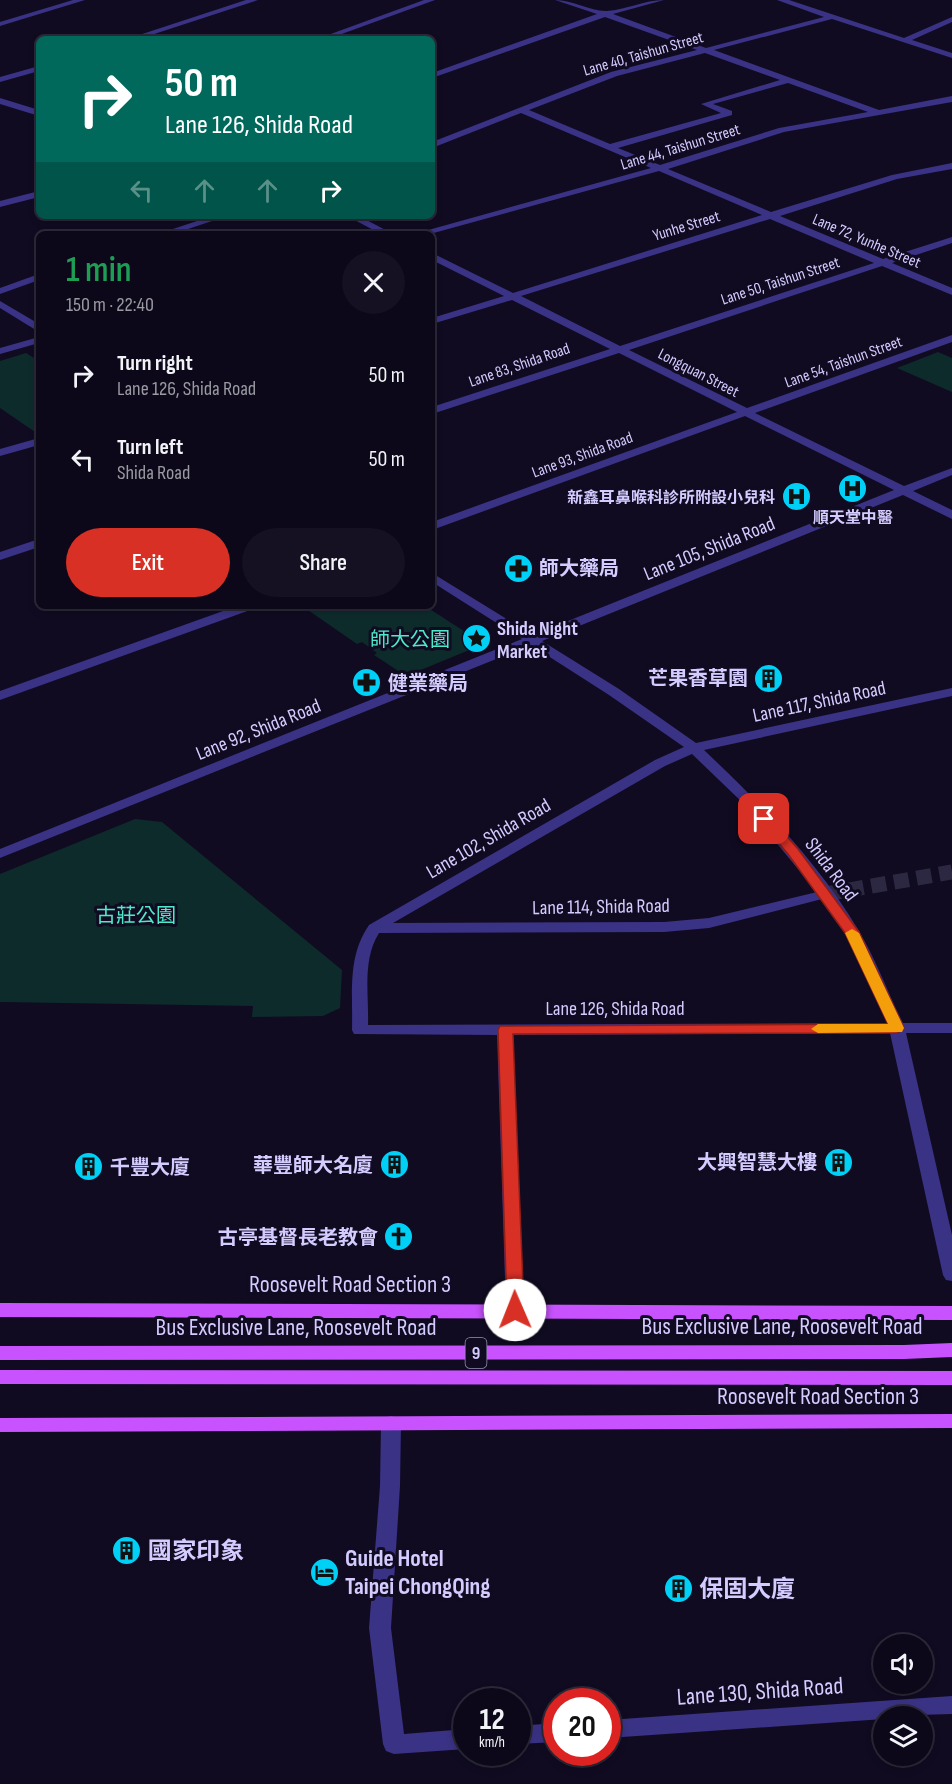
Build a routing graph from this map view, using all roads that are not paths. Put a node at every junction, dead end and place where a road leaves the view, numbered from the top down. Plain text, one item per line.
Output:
1 (81, 0) edge
2 (254, 0) edge
3 (431, 0) edge
4 (559, 0) edge
5 (660, 0) edge
6 (781, 0) edge
7 (605, 14) junction
8 (832, 17) junction
9 (952, 20) edge
10 (0, 24) edge
11 (140, 36) edge
12 (329, 36) edge
13 (904, 41) junction
14 (706, 50) junction
15 (952, 56) edge
16 (36, 69) edge
17 (435, 75) edge
18 (0, 80) edge
19 (789, 80) junction
20 (952, 99) edge
21 (0, 101) edge
22 (521, 110) junction
23 (36, 111) edge
24 (880, 113) junction
25 (435, 144) edge
26 (610, 147) junction
27 (952, 166) edge
28 (661, 168) junction
29 (36, 195) edge
30 (0, 204) edge
31 (771, 216) junction
32 (212, 219) edge
33 (358, 219) edge
34 (173, 231) edge
35 (382, 231) edge
36 (430, 231) edge
37 (952, 240) edge
38 (435, 258) edge
39 (883, 262) junction
40 (36, 278) edge
41 (0, 291) edge
42 (952, 292) edge
43 (511, 296) junction
44 (0, 304) edge
45 (435, 320) edge
46 (36, 327) edge
47 (952, 338) edge
48 (36, 341) edge
49 (617, 349) junction
50 (0, 351) edge
51 (435, 410) edge
52 (743, 412) junction
53 (36, 442) edge
54 (0, 453) edge
55 (952, 471) edge
56 (902, 492) junction
57 (952, 515) edge
58 (435, 525) edge
59 (36, 544) edge
60 (0, 556) edge
61 (435, 579) edge
62 (241, 609) edge
63 (531, 640) junction
64 (952, 692) edge
65 (0, 696) edge
66 (694, 748) junction
67 (0, 854) edge
68 (826, 894) junction
69 (374, 928) junction
70 (897, 1028) junction
71 (952, 1028) edge
72 (505, 1030) junction
73 (952, 1275) edge
74 (0, 1310) edge
75 (515, 1310) junction
76 (952, 1313) edge
77 (952, 1350) edge
78 (0, 1353) edge
79 (0, 1377) edge
80 (952, 1378) edge
81 (952, 1421) edge
82 (391, 1423) junction
83 (0, 1425) edge
84 (952, 1705) edge
85 (621, 1728) edge
86 (453, 1740) edge

1 - 10 street
2 - 11 street
3 - 12 street
4 - 7 street
5 - 7 street
6 - 8 street
7 - 14 street
7 - 17 street
8 - 13 street
8 - 14 street, Lane 40, Taishun Street
9 - 13 street
13 - 15 street
14 - 19 street
14 - 22 street, Lane 40, Taishun Street
16 - 18 street
19 - 24 street
19 - 26 street
20 - 24 street, Lane 44, Taishun Street
21 - 23 street
22 - 25 street, Lane 40, Taishun Street
22 - 26 street, Lane 72, Yunhe Street
24 - 28 street, Lane 44, Taishun Street
26 - 28 street, Lane 72, Yunhe Street
27 - 31 street, Yunhe Street
28 - 31 street, Lane 72, Yunhe Street
28 - 36 street, Lane 44, Taishun Street
29 - 30 street
31 - 39 street, Lane 72, Yunhe Street
31 - 43 street, Yunhe Street
32 - 34 street
33 - 35 street
37 - 39 street, Lane 50, Taishun Street
38 - 43 street, Longquan Street
39 - 42 street, Lane 72, Yunhe Street
39 - 49 street, Lane 50, Taishun Street
40 - 41 street
43 - 45 street, Yunhe Street
43 - 49 street, Longquan Street
44 - 46 street
47 - 52 street, Lane 54, Taishun Street
48 - 50 street
49 - 51 street, Lane 83, Shida Road
49 - 52 street, Longquan Street
52 - 56 street, Longquan Street
52 - 58 street, Lane 93, Shida Road
53 - 54 street
55 - 56 street, Lane 105, Shida Road
56 - 57 street, Longquan Street
56 - 63 street, Lane 105, Shida Road
59 - 60 street
61 - 63 street, Shida Road
62 - 65 street
63 - 66 street, Shida Road
63 - 67 street, Lane 92, Shida Road
64 - 66 street, Lane 117, Shida Road
66 - 68 street, Shida Road
66 - 69 street, Lane 102, Shida Road
68 - 69 street, Lane 114, Shida Road
68 - 70 street, Shida Road
69 - 72 street, Lane 126, Shida Road
70 - 71 street, Lane 126, Shida Road
70 - 72 street, Lane 126, Shida Road
70 - 73 street, Shida Road
72 - 75 street
74 - 75 main road, Roosevelt Road Section 3 / 9
75 - 76 main road, Roosevelt Road Section 3 / 9
77 - 78 main road, Bus Exclusive Lane, Roosevelt Road / 9
79 - 80 main road, 9
81 - 82 main road, Roosevelt Road Section 3
82 - 83 main road, Roosevelt Road Section 3
82 - 86 street
84 - 85 street, Lane 130, Shida Road

